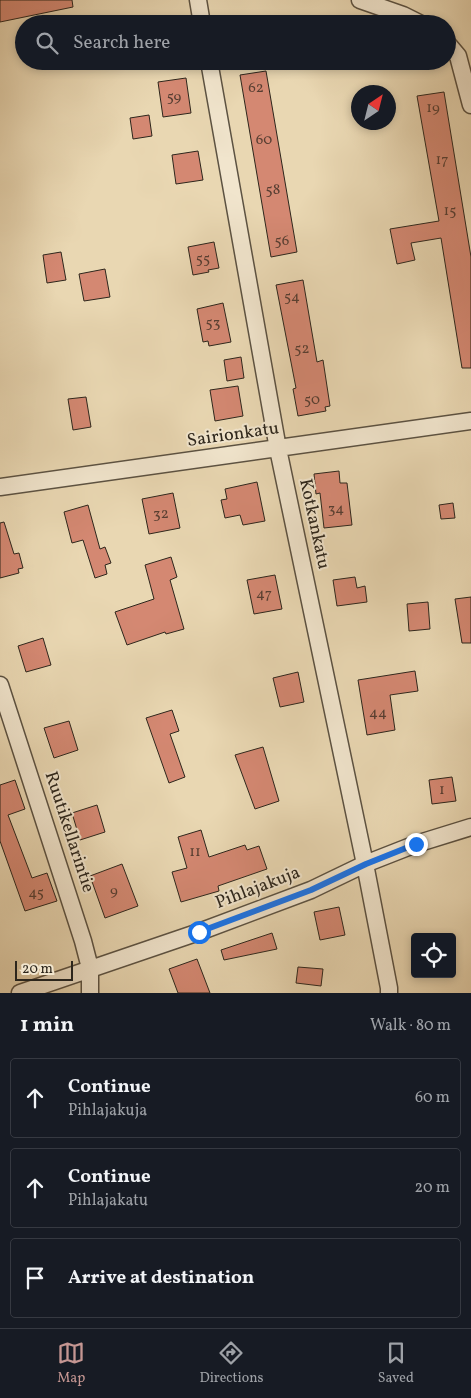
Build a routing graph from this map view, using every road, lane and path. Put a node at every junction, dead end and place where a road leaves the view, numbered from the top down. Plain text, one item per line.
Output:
1 (198, 0) edge
2 (360, 0) edge
3 (200, 15) edge
4 (404, 15) edge
5 (456, 54) edge
6 (210, 70) edge
7 (471, 105) edge
8 (471, 421) edge
9 (278, 449) junction
10 (0, 487) edge
11 (0, 685) edge
12 (471, 828) edge
13 (366, 864) junction
14 (90, 968) junction
15 (392, 991) edge
16 (20, 993) edge
17 (90, 993) edge

1 - 3 street
2 - 4 street
5 - 7 street
6 - 9 street, Kotkankatu
8 - 9 street, Sairionkatu
9 - 10 street, Sairionkatu
9 - 13 street, Kotkankatu
11 - 14 street, Ruutikellarintie
12 - 13 street, Pihlajakuja
13 - 14 street, Pihlajakuja
13 - 15 street, Kotkankatu
14 - 16 street, Pihlajakuja
14 - 17 street, Ruutikellarintie

